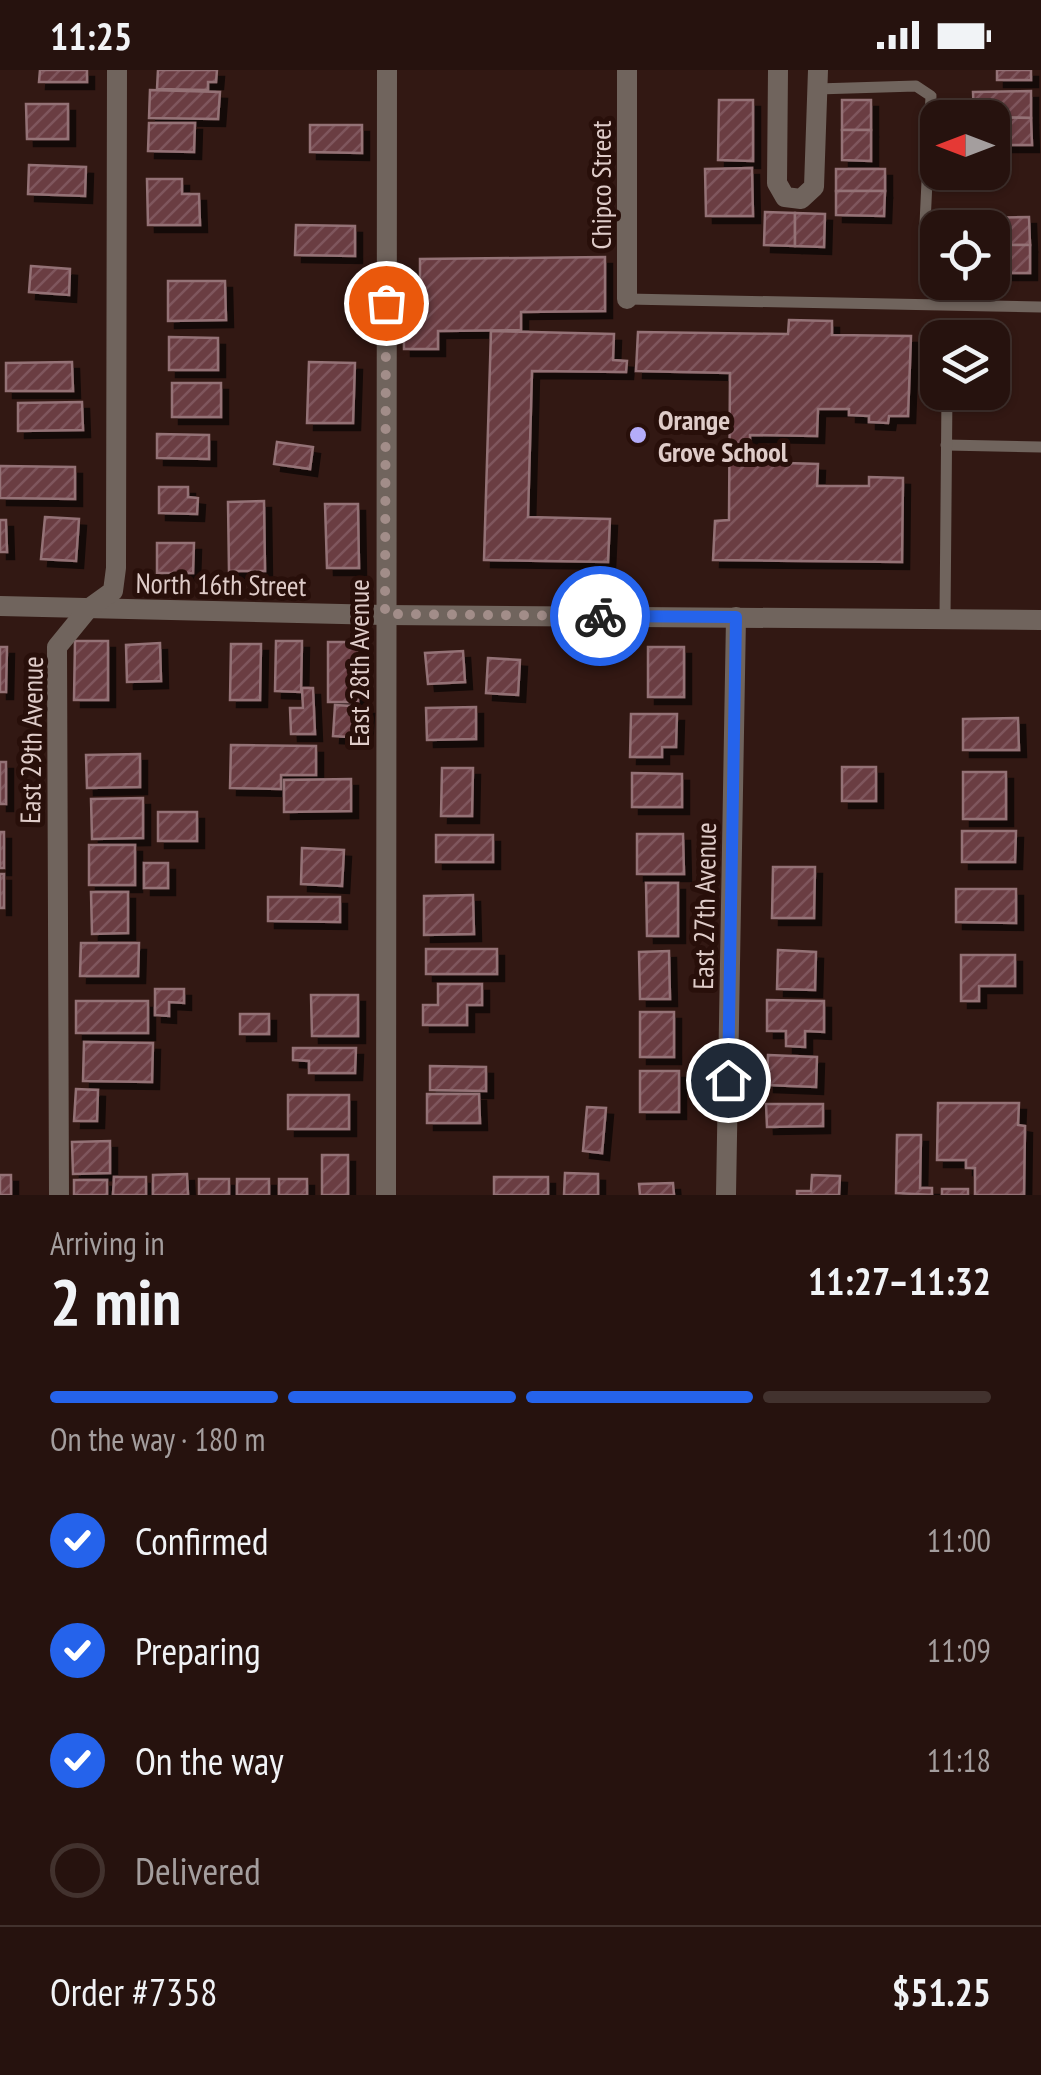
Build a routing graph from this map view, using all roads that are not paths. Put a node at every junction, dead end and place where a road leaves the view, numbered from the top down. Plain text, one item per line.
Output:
1 (117, 70) edge
2 (387, 70) edge
3 (627, 70) edge
4 (778, 70) edge
5 (817, 79) edge
6 (925, 210) edge
7 (627, 300) joint
8 (1041, 307) edge
9 (947, 410) edge
10 (946, 445) junction
11 (1041, 447) edge
12 (0, 606) edge
13 (88, 609) junction
14 (385, 614) junction
15 (736, 617) junction
16 (944, 619) junction
17 (1041, 620) edge
18 (59, 1195) edge
19 (386, 1195) edge
20 (726, 1195) edge

1 - 13 street, East 29th Avenue
2 - 14 street, East 28th Avenue
3 - 7 street, Chipco Street
4 - 5 street
5 - 6 lane
7 - 8 lane
9 - 10 lane
10 - 11 lane
10 - 16 lane
12 - 13 street, North 16th Street
13 - 14 street, North 16th Street
13 - 18 street, East 29th Avenue
14 - 15 street, North 16th Street
14 - 19 street, East 28th Avenue
15 - 16 street, North 16th Street
15 - 20 street, East 27th Avenue
16 - 17 street, North 16th Street

